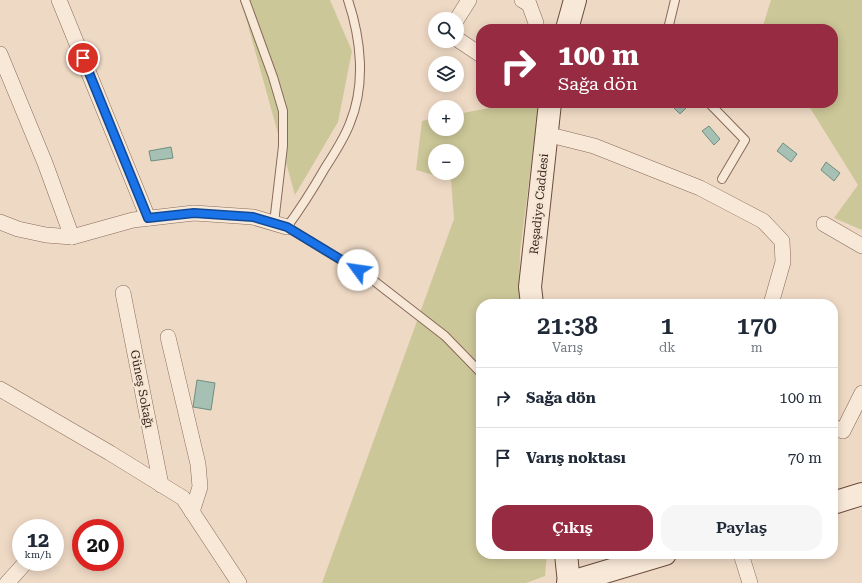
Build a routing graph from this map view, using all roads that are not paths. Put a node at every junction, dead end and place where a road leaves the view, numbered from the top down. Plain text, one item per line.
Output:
1 (59, 0) edge
2 (245, 0) edge
3 (348, 0) edge
4 (469, 0) edge
5 (522, 0) edge
6 (574, 0) edge
7 (675, 0) edge
8 (461, 12) edge
9 (536, 24) edge
10 (568, 24) edge
11 (669, 24) edge
12 (464, 44) edge
13 (476, 52) edge
14 (0, 54) edge
15 (549, 108) edge
16 (714, 108) edge
17 (546, 134) junction
18 (722, 178) dead end
19 (148, 218) junction
20 (0, 222) edge
21 (824, 224) dead end
22 (280, 225) junction
23 (72, 237) junction
24 (862, 246) edge
25 (122, 293) dead end
26 (531, 299) edge
27 (772, 299) edge
28 (168, 337) dead end
29 (476, 368) edge
30 (0, 389) edge
31 (862, 393) edge
32 (838, 430) edge
33 (161, 484) junction
34 (862, 494) edge
35 (838, 501) edge
36 (192, 512) junction
37 (566, 559) edge
38 (648, 559) edge
39 (743, 559) edge
40 (18, 571) edge
41 (7, 583) edge
42 (239, 583) edge
43 (568, 583) edge
44 (750, 583) edge

1 - 19 street
2 - 22 lane
3 - 22 lane
4 - 8 street
5 - 9 street
6 - 10 street
7 - 11 lane
12 - 13 street
14 - 23 street
15 - 17 street, Reşadiye Caddesi
16 - 18 lane
17 - 26 street, Reşadiye Caddesi
17 - 27 street
19 - 22 street
19 - 23 street
20 - 23 street
21 - 24 street
22 - 29 lane
25 - 33 street, Güneş Sokağı
28 - 36 street
30 - 33 street
31 - 32 street
33 - 36 street
34 - 35 street
36 - 42 street
37 - 43 street
38 - 43 street
39 - 44 street
40 - 41 street

